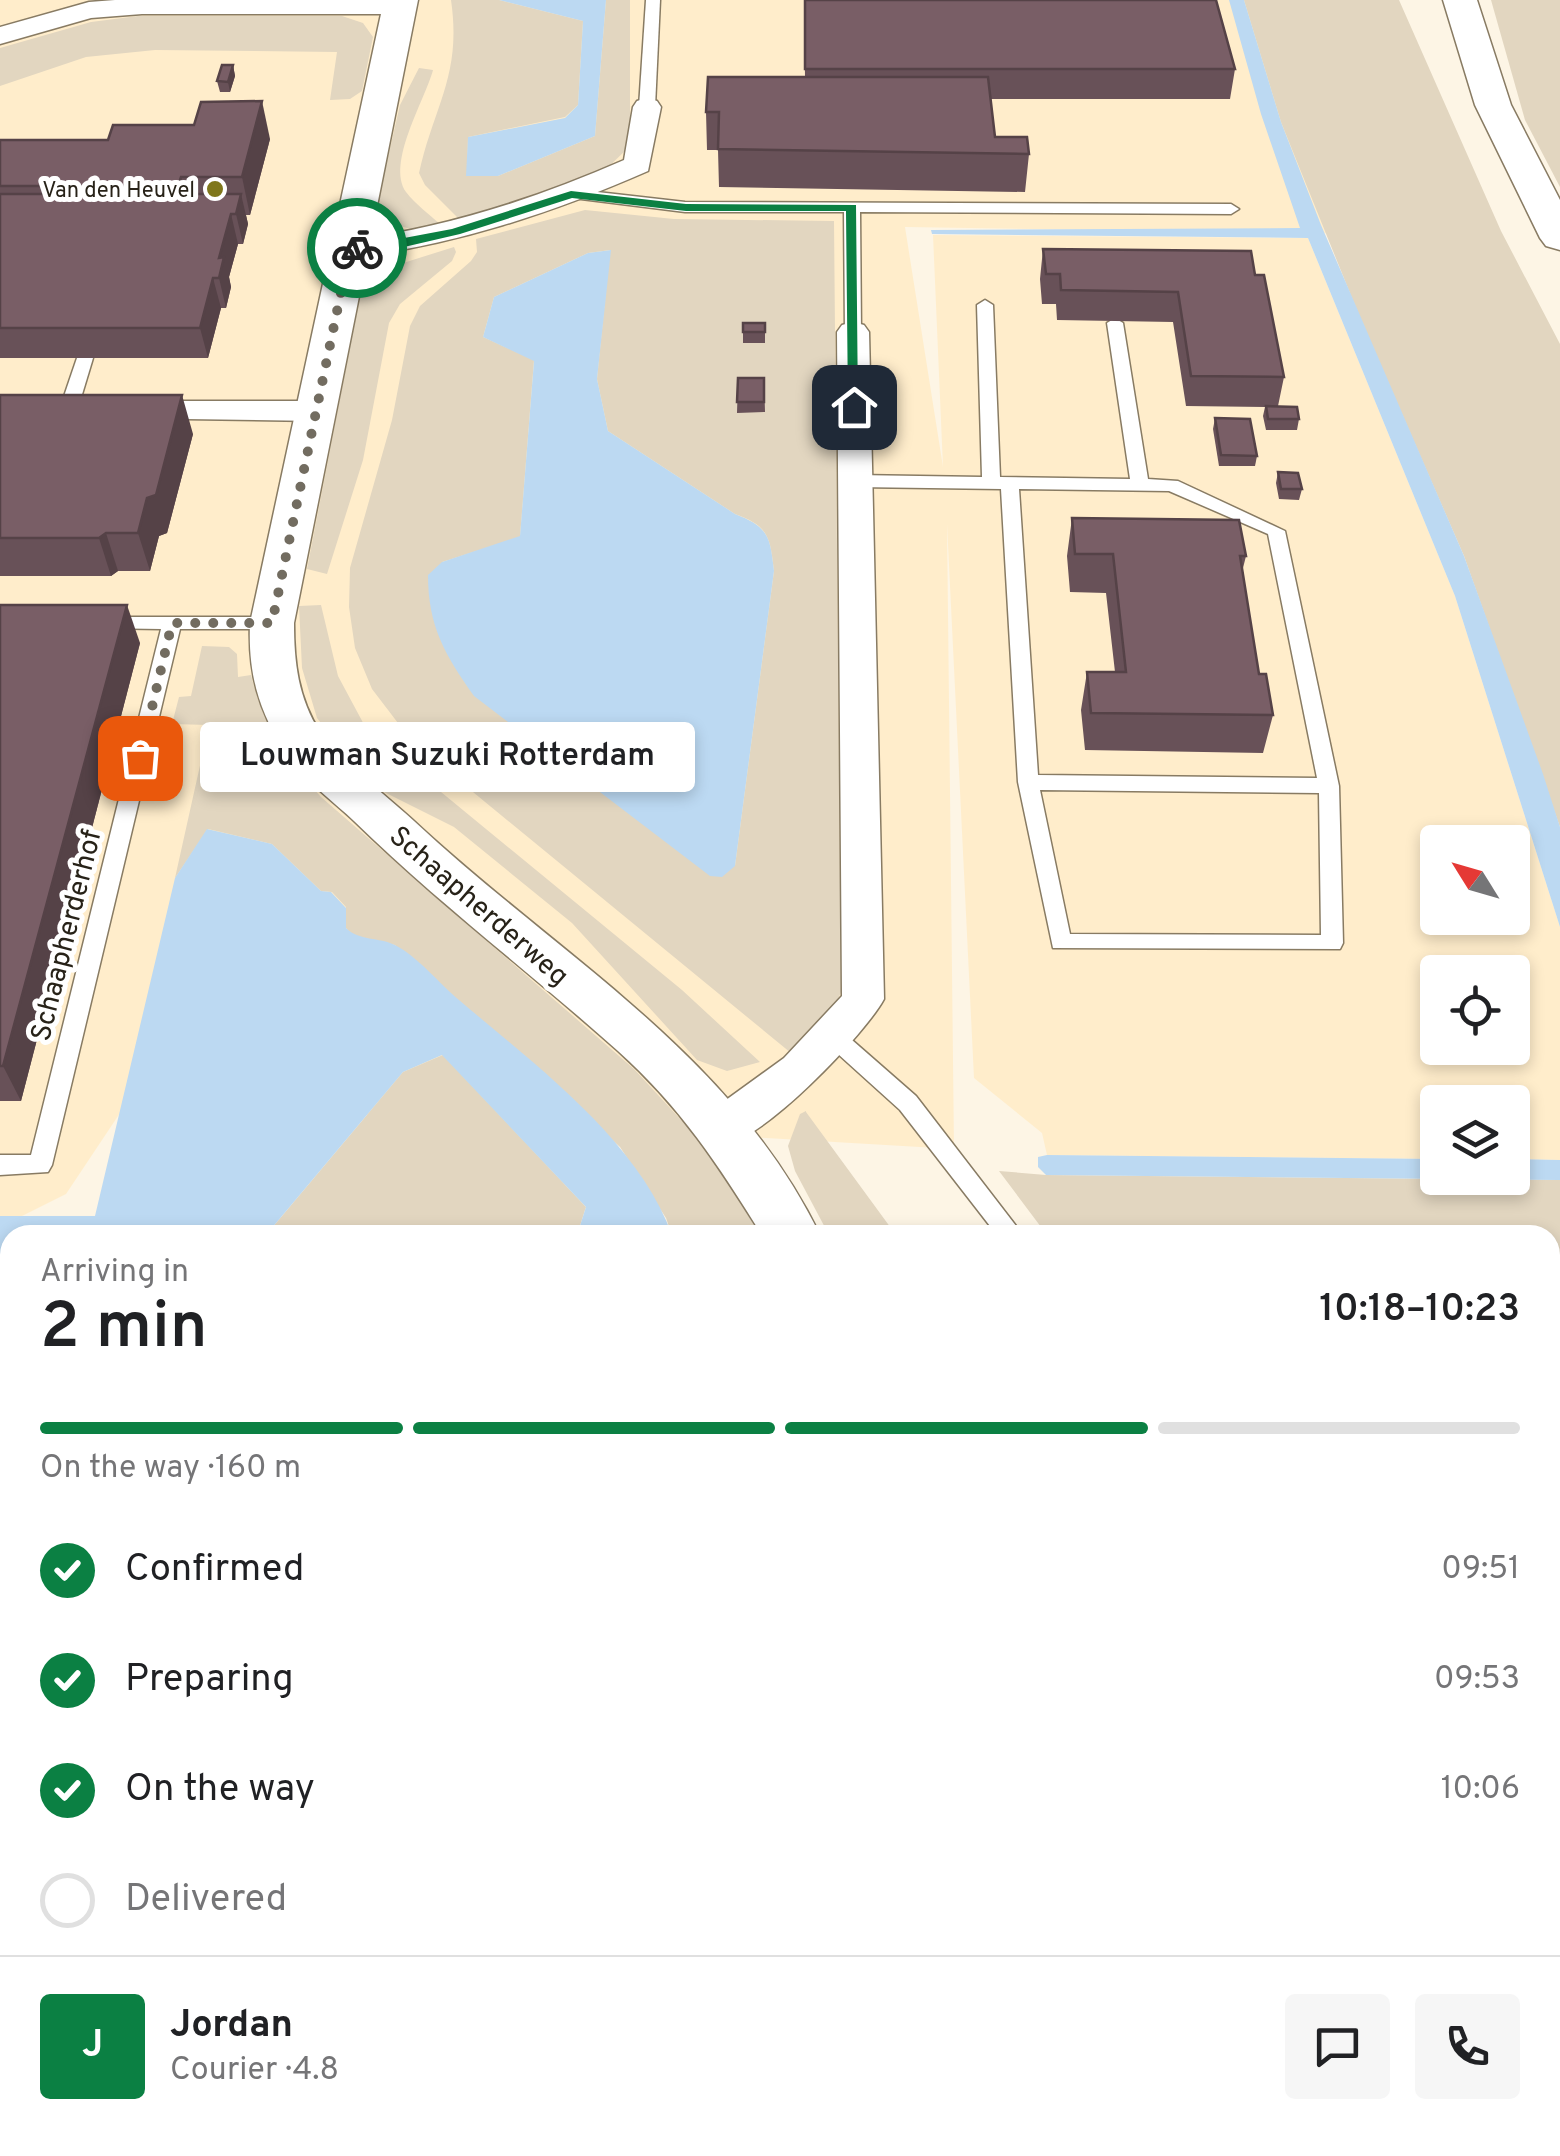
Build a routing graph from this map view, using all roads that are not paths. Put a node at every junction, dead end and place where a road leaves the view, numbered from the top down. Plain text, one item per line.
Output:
1 (653, 0) edge
2 (1460, 0) edge
3 (401, 3) edge
4 (91, 5) edge
5 (1434, 30) dead end
6 (0, 36) edge
7 (1493, 105) junction
8 (647, 107) joint
9 (571, 194) junction
10 (852, 208) junction
11 (1231, 209) dead end
12 (1560, 238) edge
13 (350, 249) junction
14 (986, 305) dead end
15 (1114, 323) edge
16 (853, 332) joint
17 (85, 358) edge
18 (317, 411) junction
19 (34, 412) edge
20 (68, 412) junction
21 (856, 481) junction
22 (1000, 482) junction
23 (1140, 484) junction
24 (172, 623) junction
25 (272, 623) junction
26 (76, 624) edge
27 (1028, 782) junction
28 (1328, 786) junction
29 (836, 1039) junction
30 (722, 1126) junction
31 (0, 1166) edge
32 (786, 1225) edge
33 (1003, 1225) edge

1 - 8 lane
2 - 7 highway
3 - 4 street
3 - 13 street, Schaapherderweg
4 - 6 street
5 - 7 highway
7 - 12 highway
8 - 9 street
9 - 10 lane
9 - 13 street
10 - 11 lane
10 - 16 lane
13 - 18 street, Schaapherderweg
14 - 22 lane
15 - 23 lane
16 - 21 street
17 - 20 lane
18 - 20 street
18 - 25 street, Schaapherderweg
19 - 20 street
21 - 22 lane
21 - 29 street
22 - 23 lane
22 - 27 lane
23 - 28 lane
24 - 25 lane
24 - 26 lane
24 - 31 lane, Schaapherderhof
25 - 30 street, Schaapherderweg
27 - 28 lane
27 - 28 lane
29 - 30 street
29 - 33 lane
30 - 32 street, Schaapherderweg

